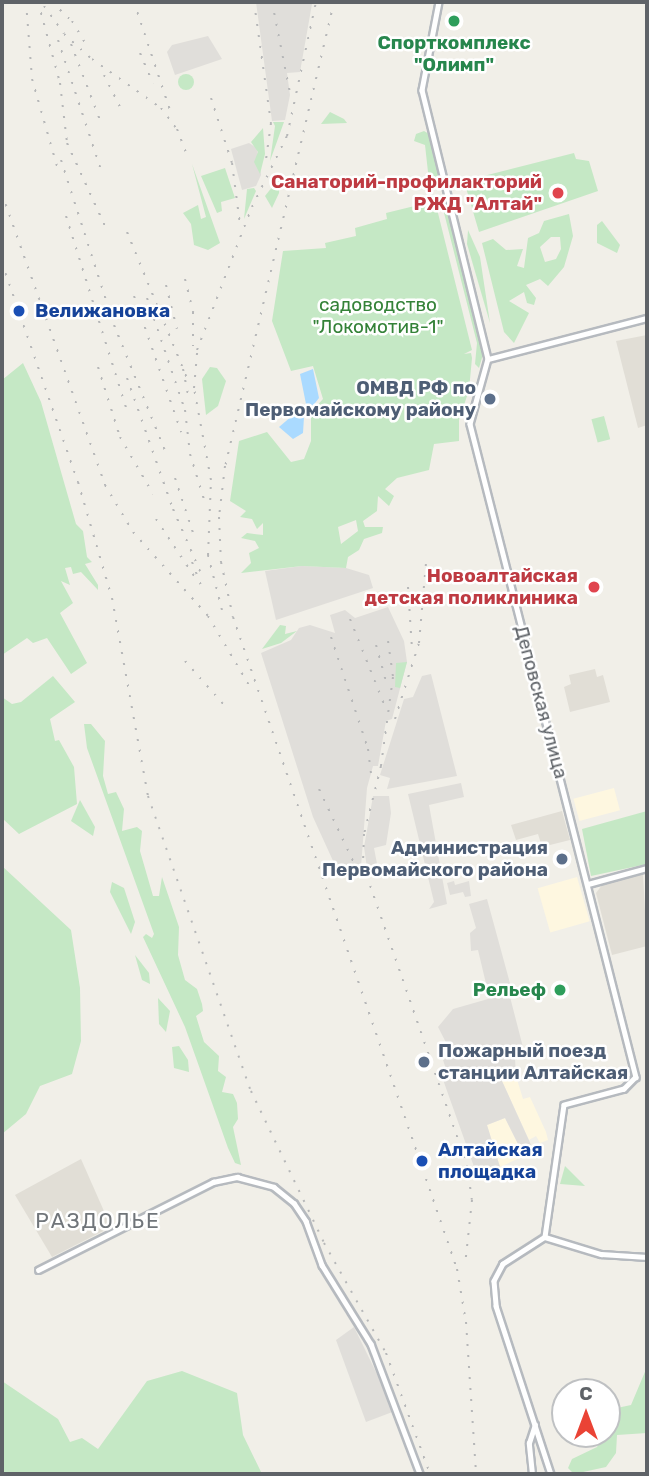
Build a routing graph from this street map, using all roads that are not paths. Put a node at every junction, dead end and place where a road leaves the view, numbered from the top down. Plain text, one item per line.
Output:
1 (439, 2) edge
2 (647, 318) edge
3 (488, 359) junction
4 (647, 868) edge
5 (588, 884) junction
6 (545, 1237) junction
7 (647, 1257) edge
8 (38, 1270) dead end
9 (536, 1425) junction
10 (420, 1474) edge
11 (532, 1474) edge
12 (551, 1474) edge

1 - 3 street, Деповская улица
2 - 3 street
3 - 5 street, Деповская улица
4 - 5 street
5 - 6 street, Деповская улица
6 - 7 street
6 - 9 street
8 - 10 street
9 - 11 street
9 - 12 street

